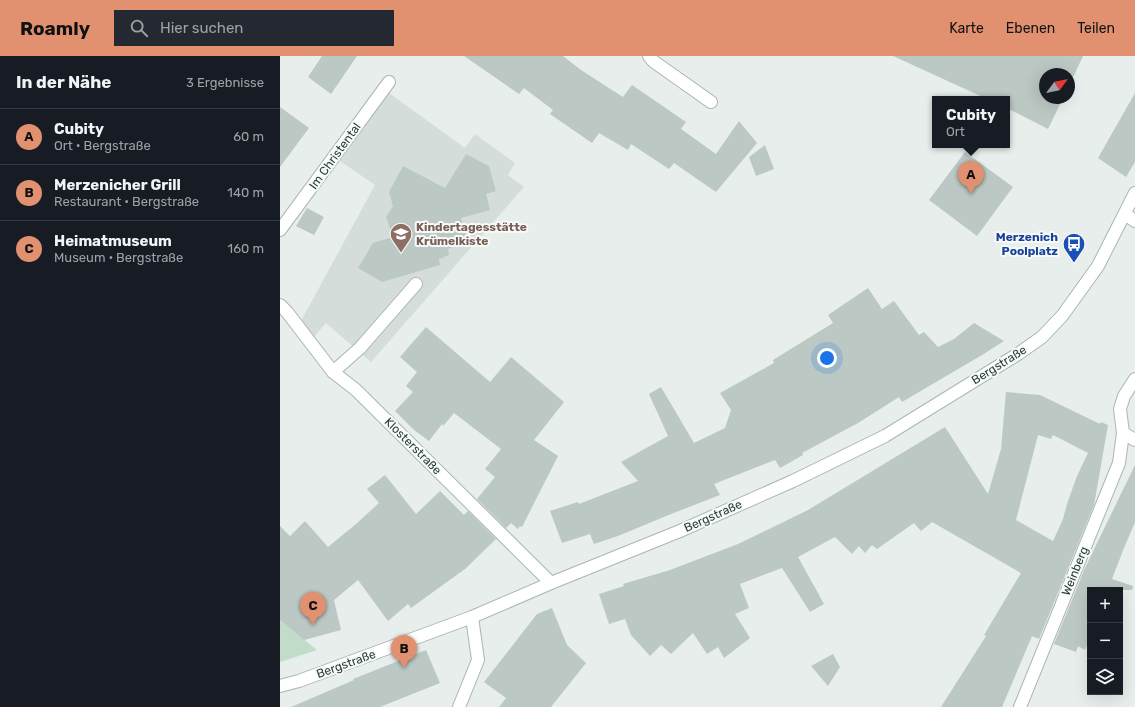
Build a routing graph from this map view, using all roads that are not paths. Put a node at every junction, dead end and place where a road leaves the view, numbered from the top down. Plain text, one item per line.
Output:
1 (649, 56) edge
2 (389, 82) dead end
3 (711, 102) dead end
4 (1135, 193) edge
5 (1130, 217) edge
6 (280, 230) edge
7 (416, 284) dead end
8 (280, 305) edge
9 (333, 372) junction
10 (1135, 379) edge
11 (1123, 433) junction
12 (1135, 440) edge
13 (551, 583) junction
14 (472, 618) junction
15 (280, 686) edge
16 (460, 707) edge
17 (1020, 707) edge

1 - 3 street
2 - 6 street, Im Christental
4 - 5 street, Bergstraße
5 - 13 street, Bergstraße
7 - 9 street
8 - 9 street, Klosterstraße
9 - 13 street, Klosterstraße
10 - 11 street, Weinberg
11 - 12 street
11 - 17 street, Weinberg
13 - 14 street, Bergstraße
14 - 15 street, Bergstraße
14 - 16 street

